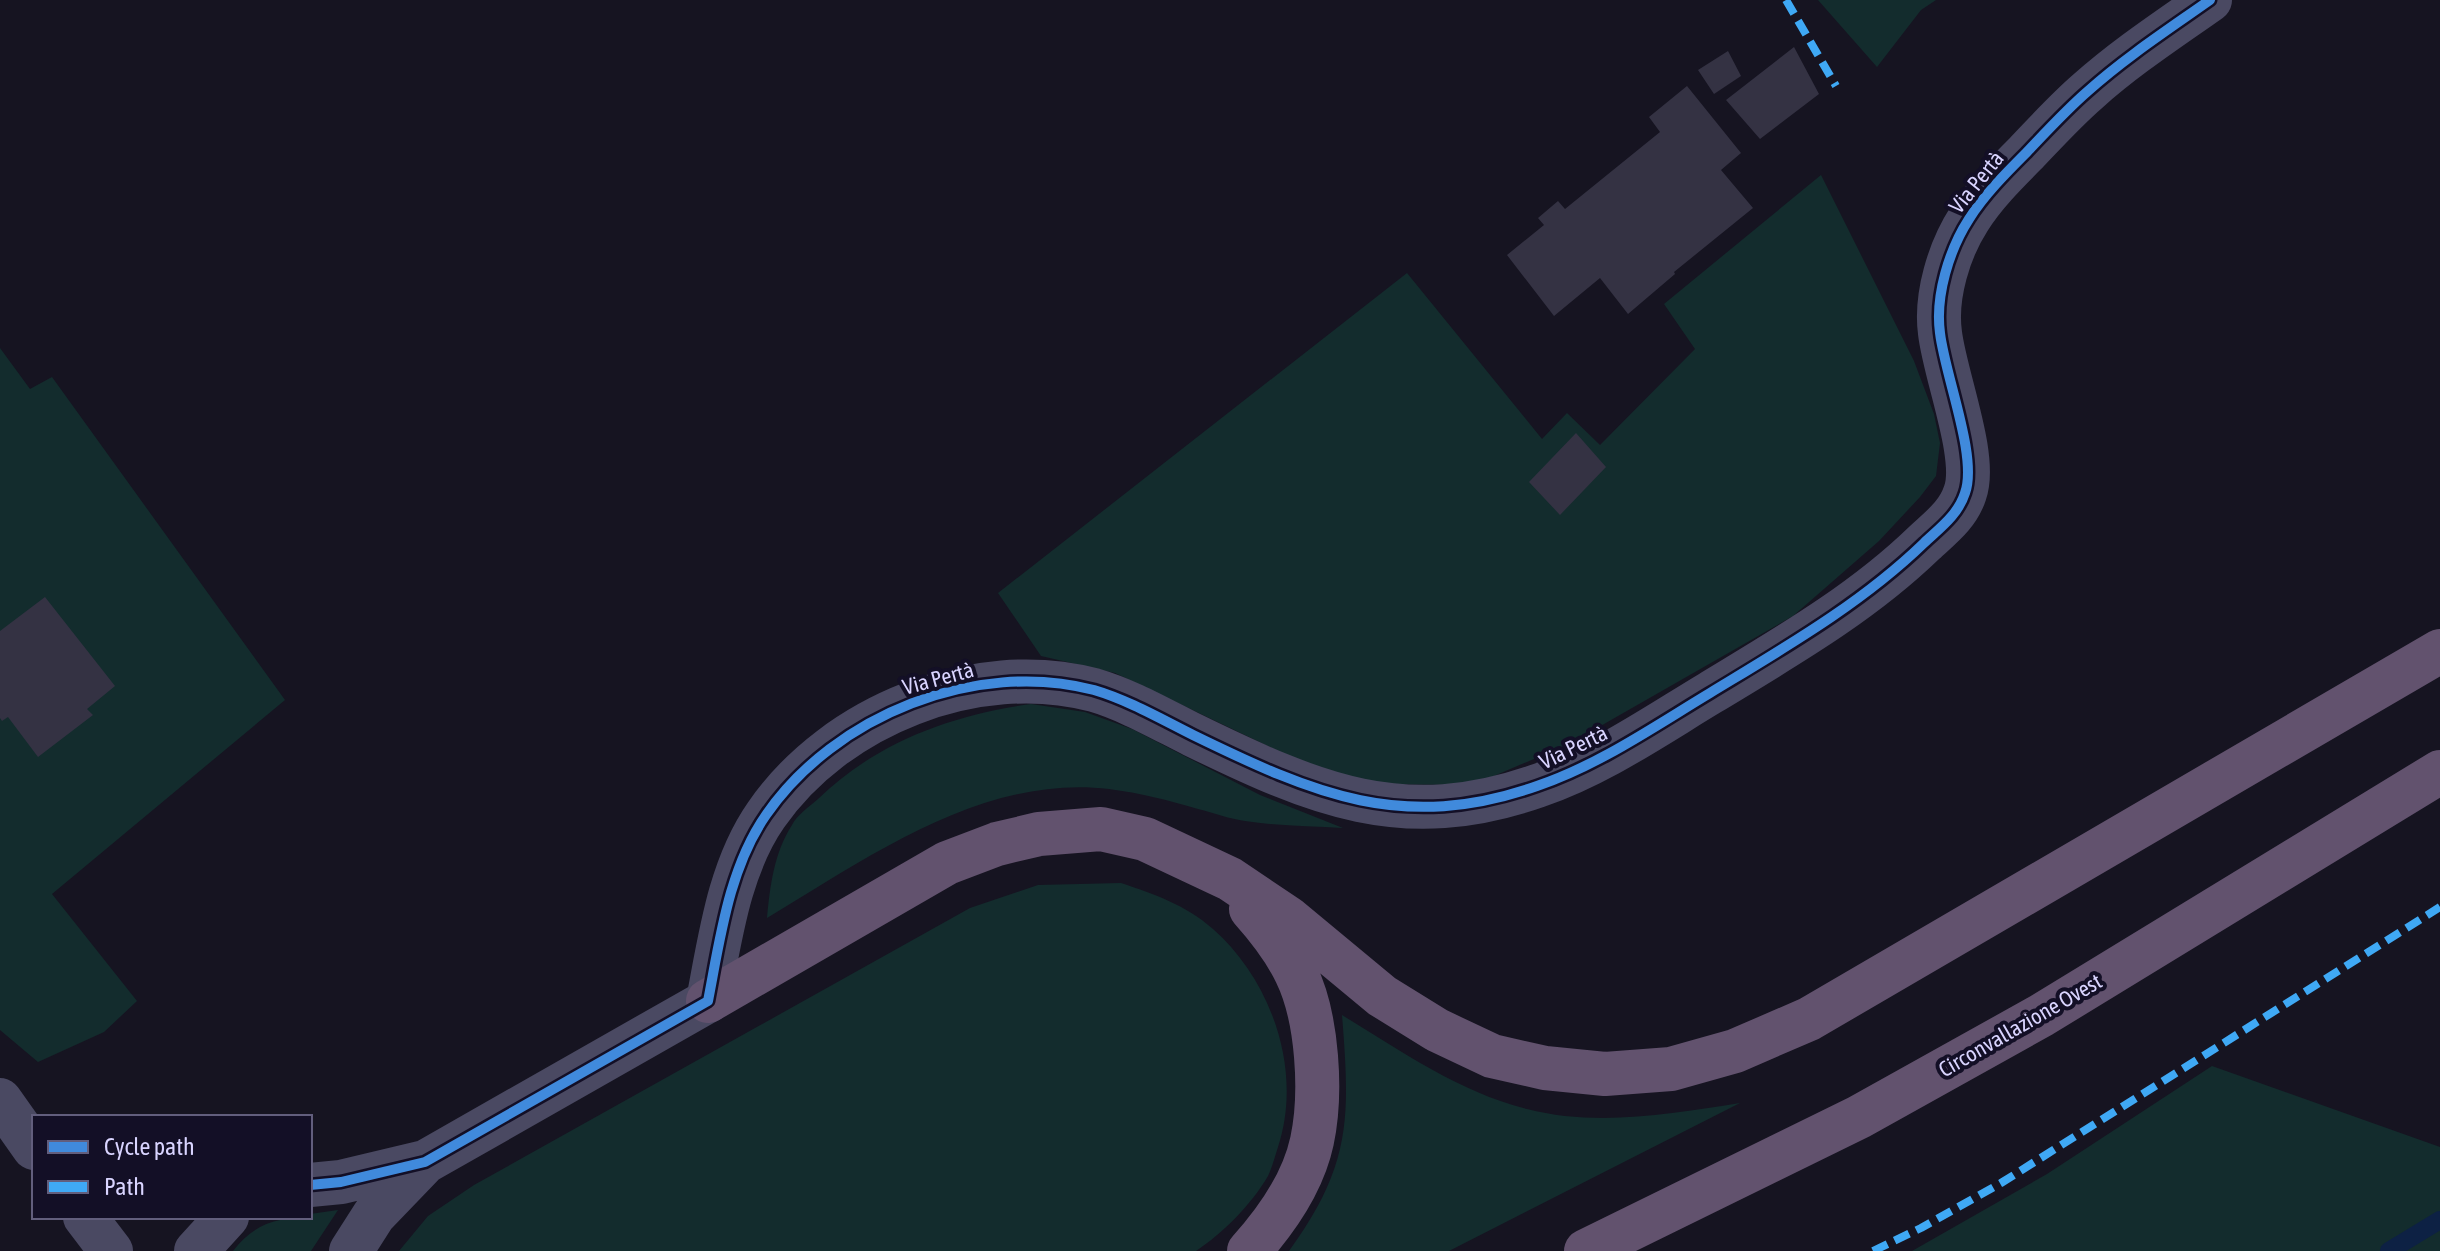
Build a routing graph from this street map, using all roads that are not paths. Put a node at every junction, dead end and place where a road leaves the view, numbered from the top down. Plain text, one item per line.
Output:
1 (2210, 0) edge
2 (2440, 651) edge
3 (2440, 772) edge
4 (1183, 855) junction
5 (708, 1001) junction
6 (0, 1090) edge
7 (0, 1100) edge
8 (40, 1115) edge
9 (32, 1145) edge
10 (425, 1162) junction
11 (312, 1185) edge
12 (87, 1219) edge
13 (225, 1219) edge
14 (111, 1251) edge
15 (196, 1251) edge
16 (351, 1251) edge
17 (1249, 1251) edge
18 (1586, 1251) edge

1 - 5 street, Via Pertà
2 - 4 highway
3 - 18 highway, Circonvallazione Ovest
4 - 5 highway
4 - 17 highway
5 - 10 street
6 - 8 street
7 - 9 street
10 - 11 street
10 - 16 street
12 - 14 street
13 - 15 street

